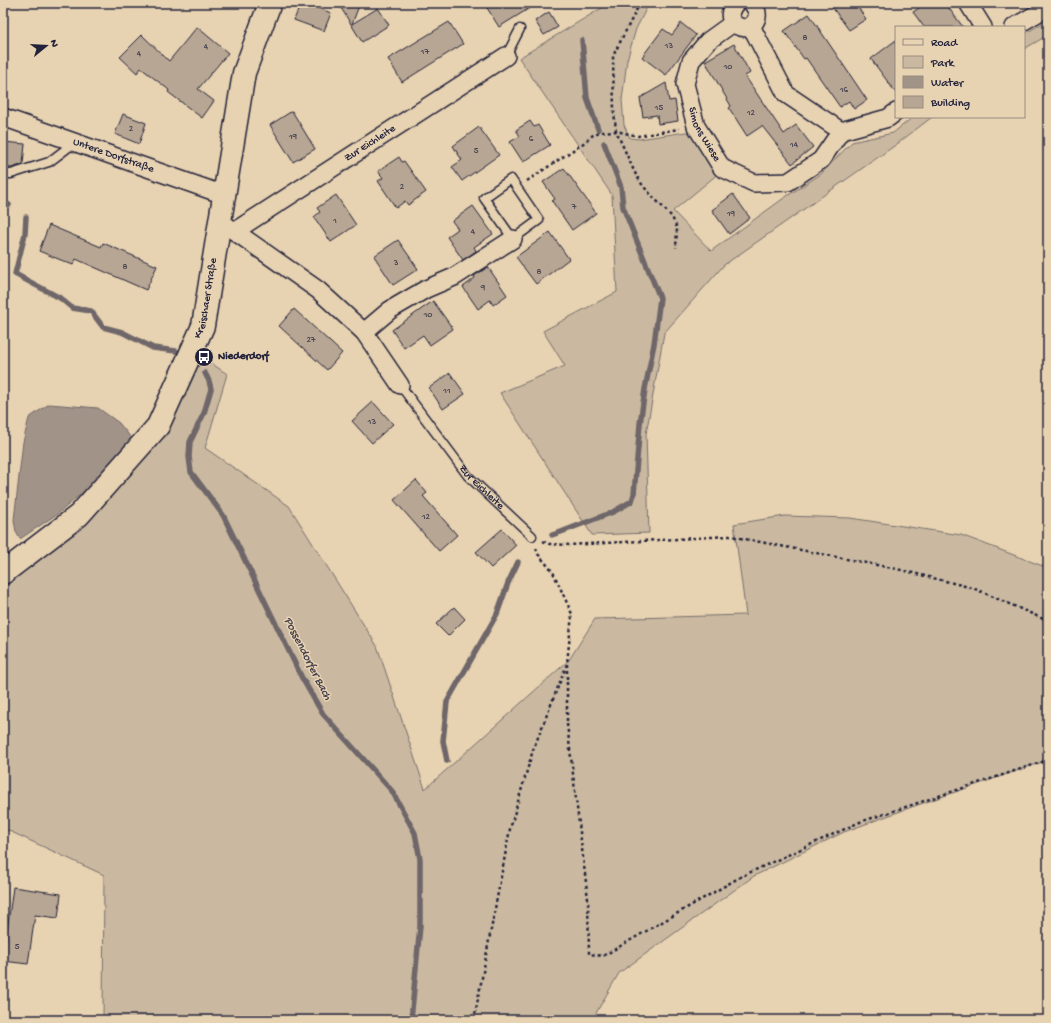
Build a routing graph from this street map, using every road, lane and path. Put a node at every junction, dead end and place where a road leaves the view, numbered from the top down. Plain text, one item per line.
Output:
1 (270, 3) edge
2 (640, 3) edge
3 (736, 3) edge
4 (968, 3) edge
5 (756, 4) edge
6 (1048, 7) edge
7 (733, 24) junction
8 (751, 26) junction
9 (982, 26) edge
10 (1016, 26) edge
11 (520, 29) dead end
12 (506, 56) joint
13 (895, 113) edge
14 (3, 117) edge
15 (696, 126) junction
16 (616, 131) junction
17 (841, 131) junction
18 (74, 143) junction
19 (3, 174) edge
20 (517, 188) junction
21 (224, 196) junction
22 (228, 227) junction
23 (513, 239) junction
24 (676, 248) dead end
25 (364, 332) junction
26 (400, 385) joint
27 (532, 536) junction
28 (3, 573) edge
29 (1048, 621) edge
30 (567, 664) junction
31 (1048, 760) edge
32 (474, 1020) edge

1 - 21 main road, Kreischaer Straße
2 - 16 path
3 - 7 street
4 - 9 street
5 - 8 street
6 - 10 street
7 - 8 street
7 - 15 street, Simons Wiese
8 - 17 street
11 - 12 lane
12 - 22 street, Zur Eichleite
13 - 17 street
14 - 18 street, Untere Dorfstraße
15 - 16 path
15 - 17 street, Simons Wiese
16 - 20 path
16 - 24 path
18 - 19 lane
18 - 21 street, Untere Dorfstraße
20 - 23 lane
20 - 23 lane
21 - 22 main road, Kreischaer Straße
22 - 25 street, Zur Eichleite
22 - 28 main road, Kreischaer Straße
23 - 25 street
25 - 26 street, Zur Eichleite
26 - 27 lane, Zur Eichleite
27 - 29 path
27 - 30 path
30 - 31 path
30 - 32 path

